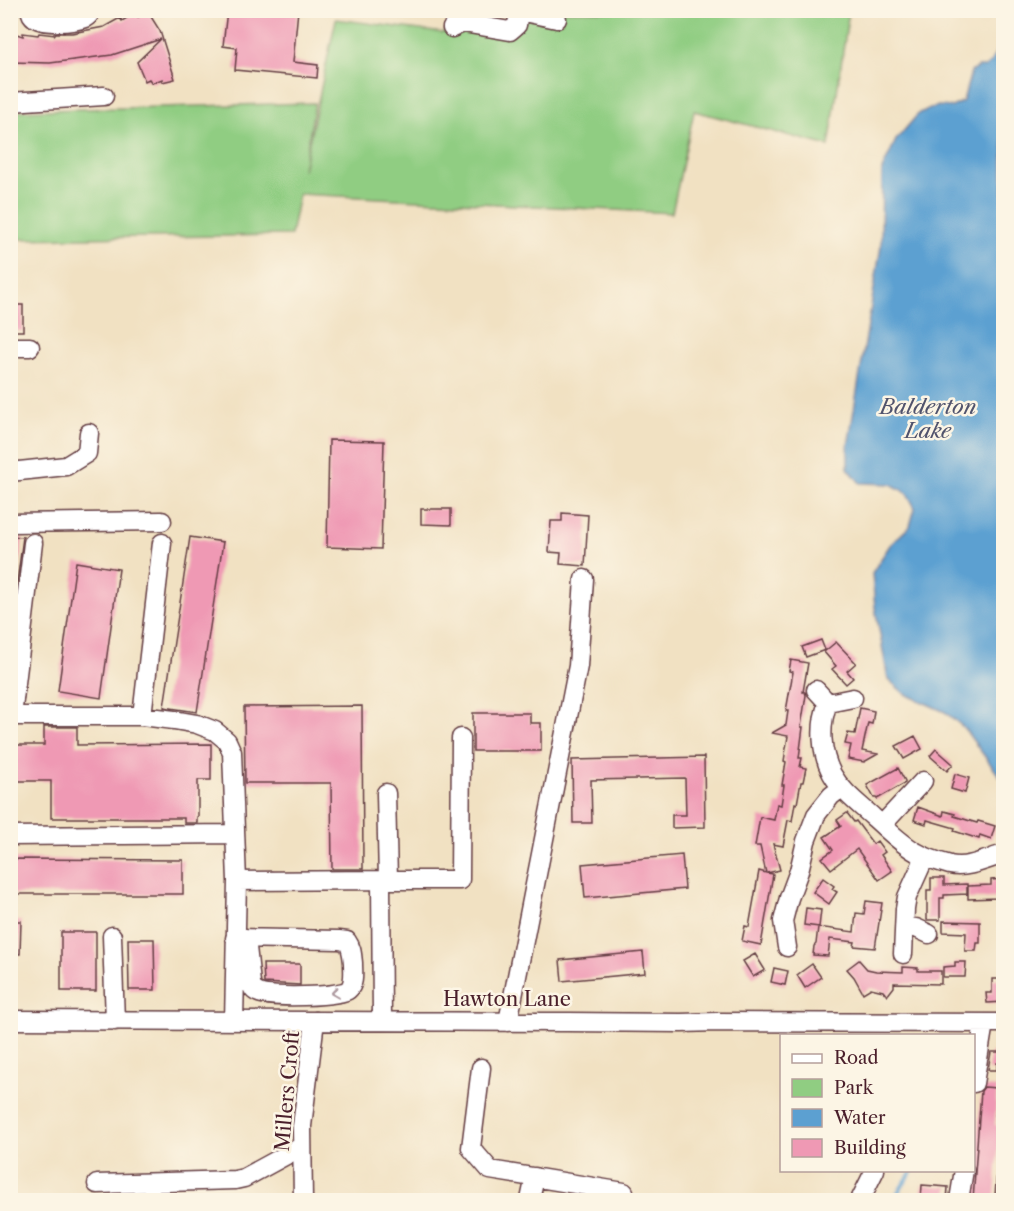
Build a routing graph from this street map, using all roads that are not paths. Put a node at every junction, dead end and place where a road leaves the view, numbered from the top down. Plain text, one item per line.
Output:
1 (30, 10) edge
2 (92, 10) edge
3 (519, 11) edge
4 (557, 19) dead end
5 (452, 28) dead end
6 (104, 96) dead end
7 (10, 102) edge
8 (10, 346) edge
9 (30, 347) dead end
10 (89, 432) dead end
11 (10, 471) edge
12 (162, 521) dead end
13 (10, 523) edge
14 (33, 543) dead end
15 (162, 543) dead end
16 (584, 579) dead end
17 (853, 698) dead end
18 (11, 716) edge
19 (142, 716) junction
20 (461, 738) dead end
21 (923, 781) dead end
22 (841, 788) junction
23 (386, 793) dead end
24 (882, 825) junction
25 (235, 834) junction
26 (10, 836) edge
27 (1004, 854) edge
28 (925, 857) junction
29 (384, 880) junction
30 (237, 881) junction
31 (905, 926) junction
32 (929, 934) dead end
33 (112, 936) dead end
34 (241, 938) junction
35 (787, 947) dead end
36 (903, 954) dead end
37 (10, 1020) edge
38 (115, 1021) junction
39 (234, 1021) junction
40 (315, 1021) junction
41 (382, 1021) junction
42 (508, 1022) junction
43 (984, 1023) junction
44 (1004, 1023) edge
45 (939, 1029) edge
46 (481, 1068) dead end
47 (975, 1077) edge
48 (302, 1147) junction
49 (873, 1172) edge
50 (964, 1172) edge
51 (535, 1177) junction
52 (97, 1184) dead end
53 (624, 1192) dead end
54 (303, 1200) edge
55 (530, 1200) edge
56 (860, 1200) edge
57 (959, 1200) edge

1 - 2 street
3 - 4 street
3 - 5 street
6 - 7 street
8 - 9 street
10 - 11 street
12 - 13 street
14 - 18 street
15 - 19 street
16 - 42 street
17 - 22 street
18 - 19 street
19 - 25 street
20 - 29 street
21 - 24 street
22 - 24 street
22 - 35 street
23 - 29 street
24 - 28 street
25 - 26 street
25 - 30 street
27 - 28 street
28 - 31 street
29 - 30 street
29 - 41 street
30 - 34 street
31 - 32 street
31 - 36 street
33 - 38 street
34 -> 34 street
34 - 39 street
37 - 38 street, Hawton Lane
38 - 39 street, Hawton Lane
39 - 40 street, Hawton Lane
40 - 41 street, Hawton Lane
40 - 48 street, Millers Croft
41 - 42 street, Hawton Lane
42 - 45 street, Hawton Lane
43 - 44 street, Hawton Lane
43 - 45 street, Hawton Lane
43 - 47 street
46 - 51 street
48 - 52 street
48 - 54 street, Millers Croft
49 - 56 street
50 - 57 street
51 - 53 street
51 - 55 street

